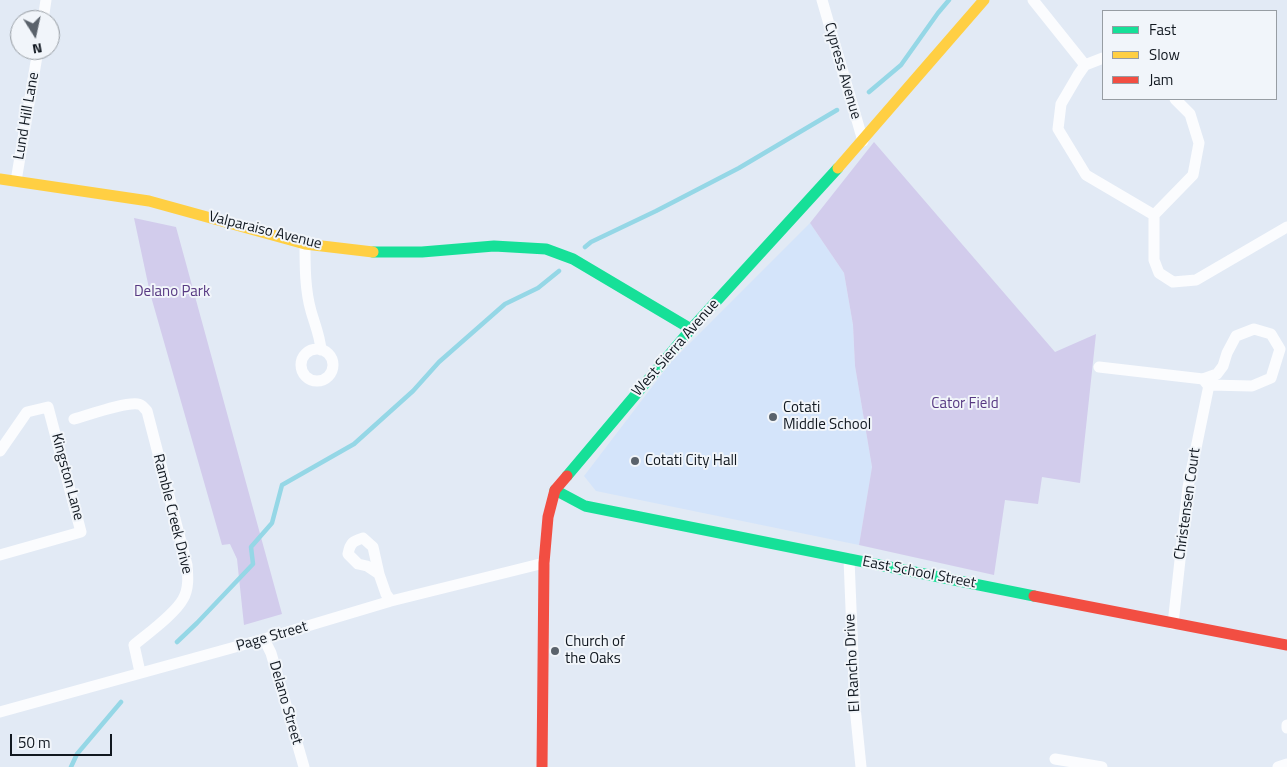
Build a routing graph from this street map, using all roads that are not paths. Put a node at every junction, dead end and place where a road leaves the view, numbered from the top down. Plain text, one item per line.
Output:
1 (822, 0) edge
2 (984, 0) edge
3 (1033, 0) edge
4 (1102, 58) edge
5 (36, 60) edge
6 (1085, 65) junction
7 (1176, 100) edge
8 (863, 141) junction
9 (0, 179) edge
10 (16, 181) junction
11 (1154, 215) junction
12 (1287, 227) edge
13 (305, 244) junction
14 (691, 329) junction
15 (321, 350) dead end
16 (1099, 367) dead end
17 (1206, 382) junction
18 (74, 419) dead end
19 (0, 451) edge
20 (555, 490) junction
21 (0, 555) edge
22 (849, 559) junction
23 (544, 563) junction
24 (379, 574) dead end
25 (391, 601) junction
26 (1173, 624) junction
27 (264, 640) junction
28 (1287, 644) edge
29 (140, 672) junction
30 (0, 711) edge
31 (1055, 759) dead end
32 (1287, 764) edge
33 (304, 767) edge
34 (542, 767) edge
35 (861, 767) edge
36 (1102, 767) edge
37 (1278, 767) edge

1 - 8 street, Cypress Avenue
2 - 8 street, West Sierra Avenue
3 - 6 street
4 - 6 street
5 - 10 street, Lund Hill Lane
6 - 11 street
7 - 11 street
8 - 14 street, West Sierra Avenue
9 - 10 street, Valparaiso Avenue
10 - 13 street, Valparaiso Avenue
11 - 12 street
13 - 14 street, Valparaiso Avenue
13 - 15 street
14 - 20 street, West Sierra Avenue
16 - 17 street
17 - 17 street
17 - 26 street, Christensen Court
18 - 29 street, Ramble Creek Drive
19 - 21 street, Kingston Lane
20 - 22 street, East School Street
20 - 23 street, West Sierra Avenue
22 - 26 street, East School Street
22 - 35 street, El Rancho Drive
23 - 25 street, Page Street
23 - 34 street, West Sierra Avenue
24 - 25 street
25 - 27 street, Page Street
26 - 28 street, East School Street
27 - 29 street, Page Street
27 - 33 street, Delano Street
29 - 30 street, Page Street
31 - 36 street
32 - 37 street

